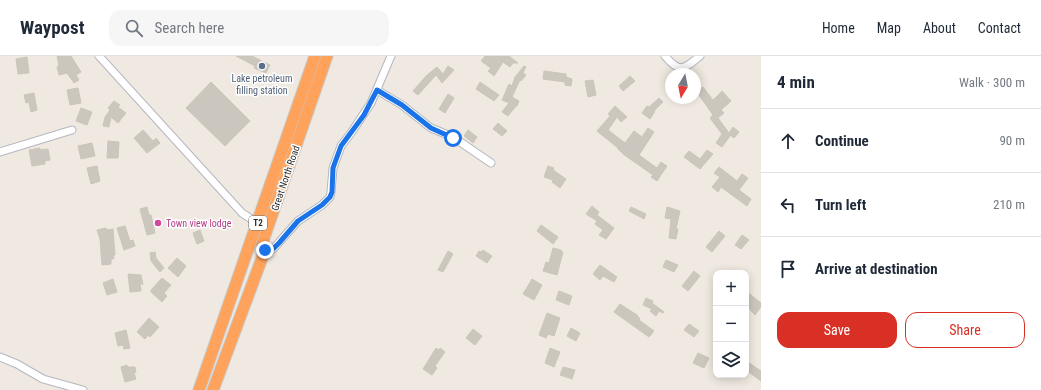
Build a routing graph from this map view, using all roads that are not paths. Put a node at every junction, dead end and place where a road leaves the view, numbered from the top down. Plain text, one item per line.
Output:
1 (99, 56) edge
2 (315, 56) edge
3 (328, 56) edge
4 (391, 56) edge
5 (665, 56) edge
6 (700, 56) edge
7 (377, 90) junction
8 (72, 130) dead end
9 (0, 152) edge
10 (491, 163) dead end
11 (258, 223) junction
12 (268, 228) junction
13 (265, 250) junction
14 (0, 357) edge
15 (83, 390) edge
16 (199, 390) edge
17 (213, 390) edge

1 - 11 street
2 - 11 highway, Great North Road / T2
3 - 12 highway, Great North Road / T2
4 - 7 street
5 - 6 street
7 - 10 street
7 - 13 street
8 - 9 street
11 - 12 street
11 - 16 highway, Great North Road / T2
12 - 13 highway, Great North Road / T2
13 - 17 highway, Great North Road / T2
14 - 15 street

